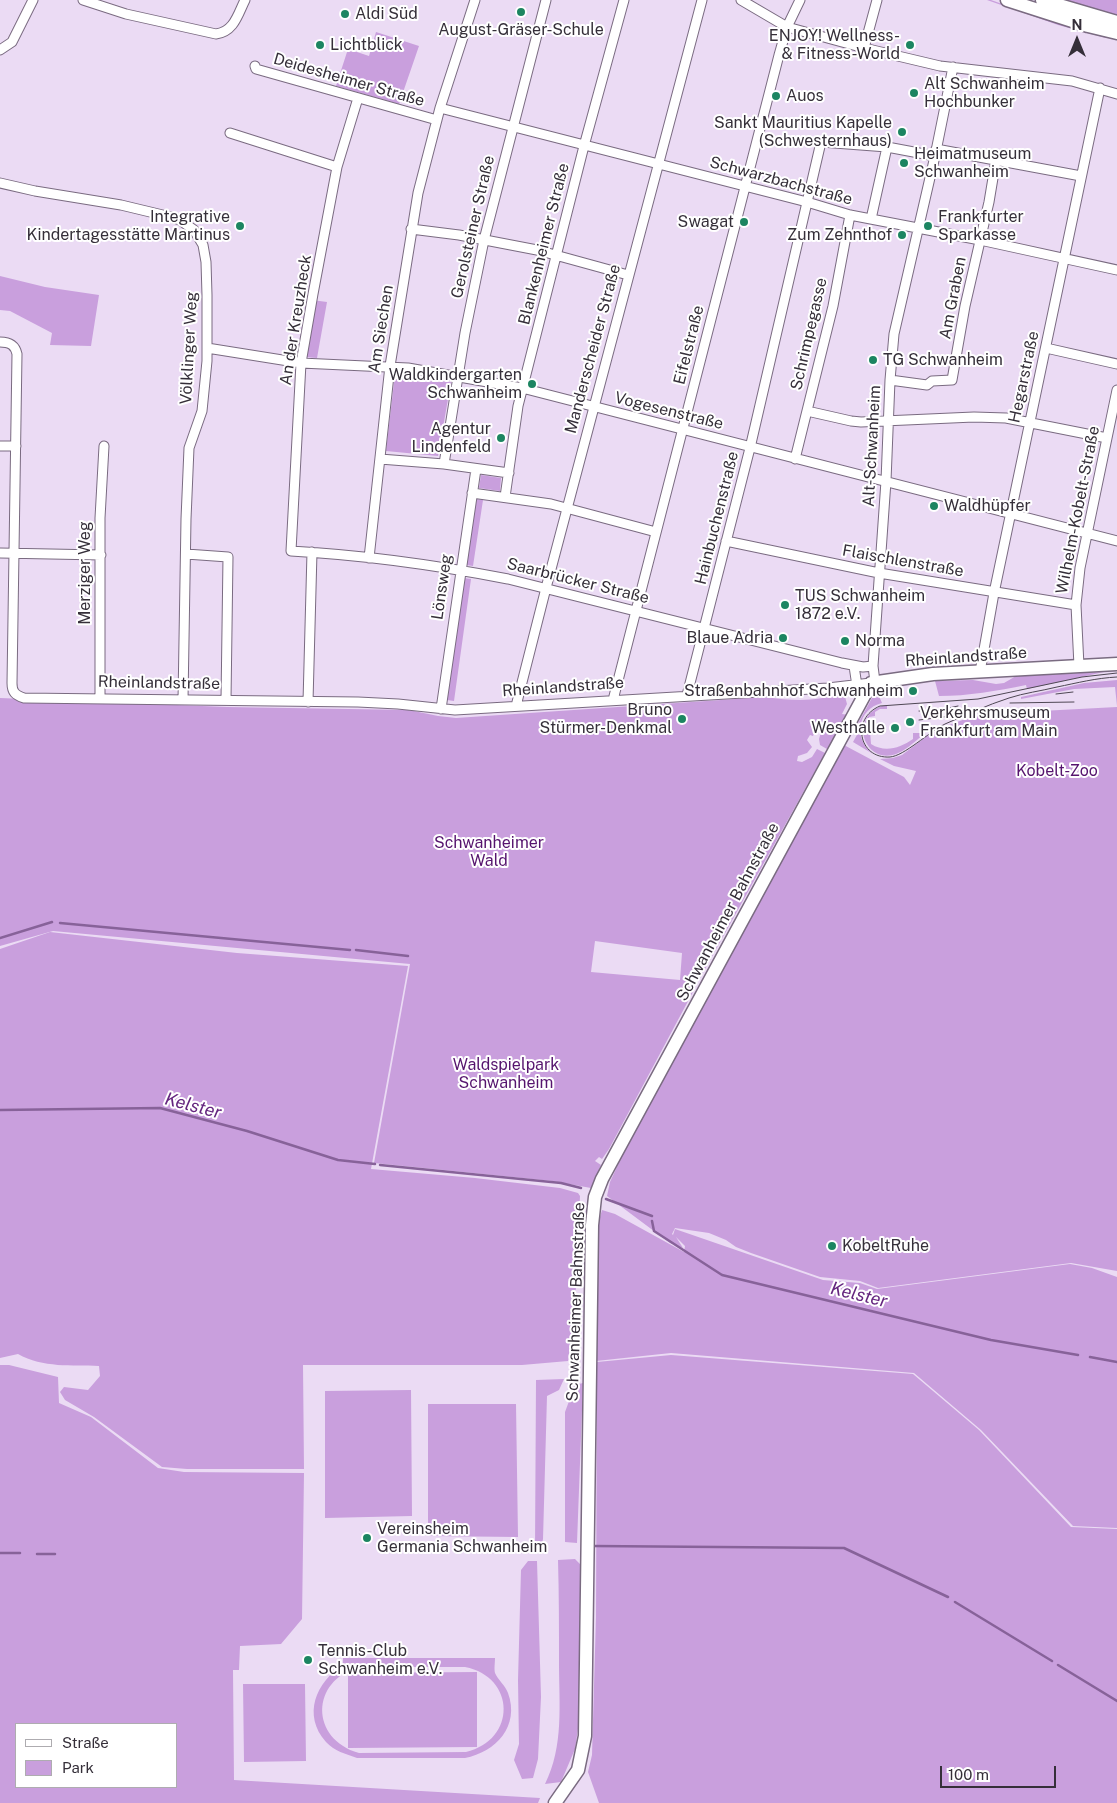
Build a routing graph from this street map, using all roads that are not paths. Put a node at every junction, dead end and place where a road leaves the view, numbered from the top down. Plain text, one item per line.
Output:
1 (34, 0) edge
2 (84, 0) edge
3 (245, 0) edge
4 (475, 0) edge
5 (546, 0) edge
6 (624, 0) edge
7 (702, 0) edge
8 (741, 0) edge
9 (800, 0) edge
10 (877, 0) edge
11 (1007, 0) edge
12 (1042, 0) edge
13 (1117, 22) edge
14 (787, 27) junction
15 (1117, 33) edge
16 (864, 48) junction
17 (0, 50) edge
18 (254, 66) dead end
19 (953, 67) junction
20 (1100, 88) junction
21 (1117, 94) edge
22 (358, 98) junction
23 (440, 108) junction
24 (437, 120) junction
25 (513, 127) junction
26 (230, 133) dead end
27 (584, 146) junction
28 (887, 147) junction
29 (936, 152) junction
30 (996, 160) junction
31 (658, 164) junction
32 (338, 167) junction
33 (1080, 176) junction
34 (0, 183) edge
35 (744, 187) junction
36 (806, 202) junction
37 (850, 215) junction
38 (871, 219) junction
39 (411, 229) junction
40 (919, 229) junction
41 (484, 240) junction
42 (980, 240) junction
43 (557, 256) junction
44 (1064, 258) junction
45 (1117, 270) edge
46 (628, 275) junction
47 (0, 342) edge
48 (207, 348) junction
49 (1046, 348) junction
50 (301, 363) junction
51 (1117, 364) edge
52 (390, 366) junction
53 (458, 376) junction
54 (890, 380) junction
55 (522, 388) junction
56 (1117, 390) edge
57 (594, 407) junction
58 (807, 411) junction
59 (889, 422) junction
60 (1029, 422) junction
61 (683, 430) junction
62 (1107, 438) junction
63 (0, 446) edge
64 (16, 446) junction
65 (104, 446) dead end
66 (750, 448) junction
67 (380, 459) junction
68 (795, 459) junction
69 (444, 464) junction
70 (476, 469) junction
71 (509, 473) junction
72 (886, 481) junction
73 (472, 493) junction
74 (505, 497) junction
75 (567, 508) junction
76 (1010, 514) junction
77 (656, 532) junction
78 (1088, 534) junction
79 (726, 541) junction
80 (1117, 541) edge
81 (291, 551) joint
82 (312, 552) junction
83 (0, 553) edge
84 (14, 553) junction
85 (186, 554) junction
86 (100, 555) junction
87 (369, 558) junction
88 (460, 570) junction
89 (879, 573) junction
90 (546, 588) junction
91 (994, 593) junction
92 (1076, 605) junction
93 (635, 610) junction
94 (705, 629) junction
95 (1117, 664) edge
96 (854, 666) junction
97 (873, 666) junction
98 (1079, 666) junction
99 (980, 672) junction
100 (873, 683) junction
101 (857, 686) junction
102 (687, 695) junction
103 (100, 699) junction
104 (183, 700) junction
105 (226, 700) junction
106 (613, 700) junction
107 (308, 702) junction
108 (516, 706) junction
109 (441, 709) junction
110 (555, 1803) edge

1 - 17 street
2 - 3 street
4 - 23 street, Am Siechen
5 - 25 street, Gerolsteiner Straße
6 - 27 street, Blankenheimer Straße
7 - 31 street, Manderscheider Straße
8 - 14 street
9 - 14 street, Eifelstraße
10 - 16 street
11 - 15 street
12 - 13 street
14 - 16 street
14 - 35 street, Eifelstraße
16 - 19 street
18 - 22 street, Deidesheimer Straße
19 - 20 street
19 - 29 street, Alt-Schwanheim
20 - 21 street
20 - 33 street, Hegarstraße
22 - 24 street, Deidesheimer Straße
22 - 32 street, An der Kreuzheck
23 - 24 street, Am Siechen
23 - 25 street, Schwarzbachstraße
24 - 39 street, Am Siechen
25 - 27 street, Schwarzbachstraße
25 - 41 street, Gerolsteiner Straße
26 - 32 street
27 - 31 street, Schwarzbachstraße
27 - 43 street, Blankenheimer Straße
28 - 29 street
28 - 36 street, Hainbuchenstraße
28 - 38 street
29 - 30 street
29 - 40 street, Alt-Schwanheim
30 - 33 street
30 - 42 street, Am Graben
31 - 35 street, Schwarzbachstraße
31 - 46 street, Manderscheider Straße
32 - 50 street, An der Kreuzheck
33 - 44 street, Hegarstraße
34 - 48 street, Völklinger Weg
35 - 36 street, Schwarzbachstraße
35 - 61 street, Eifelstraße
36 - 37 street, Schwarzbachstraße
36 - 66 street, Hainbuchenstraße
37 - 38 street, Schwarzbachstraße
37 - 58 street, Schrimpegasse
38 - 40 street, Schwarzbachstraße
39 - 41 street
39 - 52 street, Am Siechen
40 - 42 street, Schwarzbachstraße
40 - 54 street, Alt-Schwanheim
41 - 43 street
41 - 53 street, Gerolsteiner Straße
42 - 44 street, Schwarzbachstraße
42 - 54 street, Am Graben
43 - 46 street
43 - 55 street, Blankenheimer Straße
44 - 45 street, Schwarzbachstraße
44 - 49 street, Hegarstraße
46 - 57 street, Manderscheider Straße
47 - 64 street
48 - 50 street, Vogesenstraße
48 - 85 street, Völklinger Weg
49 - 51 street
49 - 60 street, Hegarstraße
50 - 52 street, Vogesenstraße
50 - 81 street, An der Kreuzheck
52 - 53 street, Vogesenstraße
52 - 67 street, Am Siechen
53 - 55 street, Vogesenstraße
53 - 69 street, Gerolsteiner Straße
54 - 59 street, Alt-Schwanheim
55 - 57 street, Vogesenstraße
55 - 71 street, Blankenheimer Straße
56 - 62 street, Wilhelm-Kobelt-Straße
57 - 61 street, Vogesenstraße
57 - 75 street, Manderscheider Straße
58 - 59 street
58 - 68 street, Schrimpegasse
59 - 60 street
59 - 72 street, Alt-Schwanheim
60 - 62 street
60 - 76 street, Hegarstraße
61 - 66 street, Vogesenstraße
61 - 77 street, Eifelstraße
62 - 78 street, Wilhelm-Kobelt-Straße
63 - 64 street
64 - 84 street
65 - 86 street, Merziger Weg
66 - 68 street, Vogesenstraße
66 - 79 street, Hainbuchenstraße
67 - 69 street
67 - 87 street, Am Siechen
68 - 72 street, Vogesenstraße
69 - 70 street
70 - 71 street
70 - 73 street, Lönsweg
71 - 74 street, Blankenheimer Straße
72 - 76 street, Vogesenstraße
72 - 89 street, Alt-Schwanheim
73 - 74 street
73 - 88 street, Lönsweg
74 - 75 street
75 - 77 street
75 - 90 street, Manderscheider Straße
76 - 78 street, Vogesenstraße
76 - 91 street, Hegarstraße
77 - 93 street, Eifelstraße
78 - 80 street, Vogesenstraße
78 - 92 street, Wilhelm-Kobelt-Straße
79 - 89 street, Flaischlenstraße
79 - 94 street, Hainbuchenstraße
81 - 82 street, Saarbrücker Straße
82 - 87 street, Saarbrücker Straße
82 - 107 street
83 - 84 street
84 - 86 street
84 - 103 street, Rheinlandstraße
85 - 104 street, Völklinger Weg
85 - 105 street
86 - 103 street, Merziger Weg
87 - 88 street, Saarbrücker Straße
88 - 90 street, Saarbrücker Straße
88 - 109 street, Lönsweg
89 - 91 street, Flaischlenstraße
89 - 97 street, Alt-Schwanheim
90 - 93 street, Saarbrücker Straße
90 - 108 street, Manderscheider Straße
91 - 92 street, Flaischlenstraße
91 - 99 street, Hegarstraße
92 - 98 street, Wilhelm-Kobelt-Straße
93 - 94 street, Saarbrücker Straße
93 - 106 street, Eifelstraße
94 - 96 street, Saarbrücker Straße
94 - 102 street, Hainbuchenstraße
95 - 98 street, Rheinlandstraße
96 - 97 street, Saarbrücker Straße
96 - 101 street
97 - 100 street, Alt-Schwanheim
98 - 99 street, Rheinlandstraße
99 - 100 street, Rheinlandstraße
100 - 101 street, Rheinlandstraße
100 - 110 street, Schwanheimer Bahnstraße
101 - 102 street, Rheinlandstraße
102 - 106 street, Rheinlandstraße
103 - 104 street, Rheinlandstraße
104 - 105 street, Rheinlandstraße
105 - 107 street, Rheinlandstraße
106 - 108 street, Rheinlandstraße
107 - 109 street, Rheinlandstraße
108 - 109 street, Rheinlandstraße

